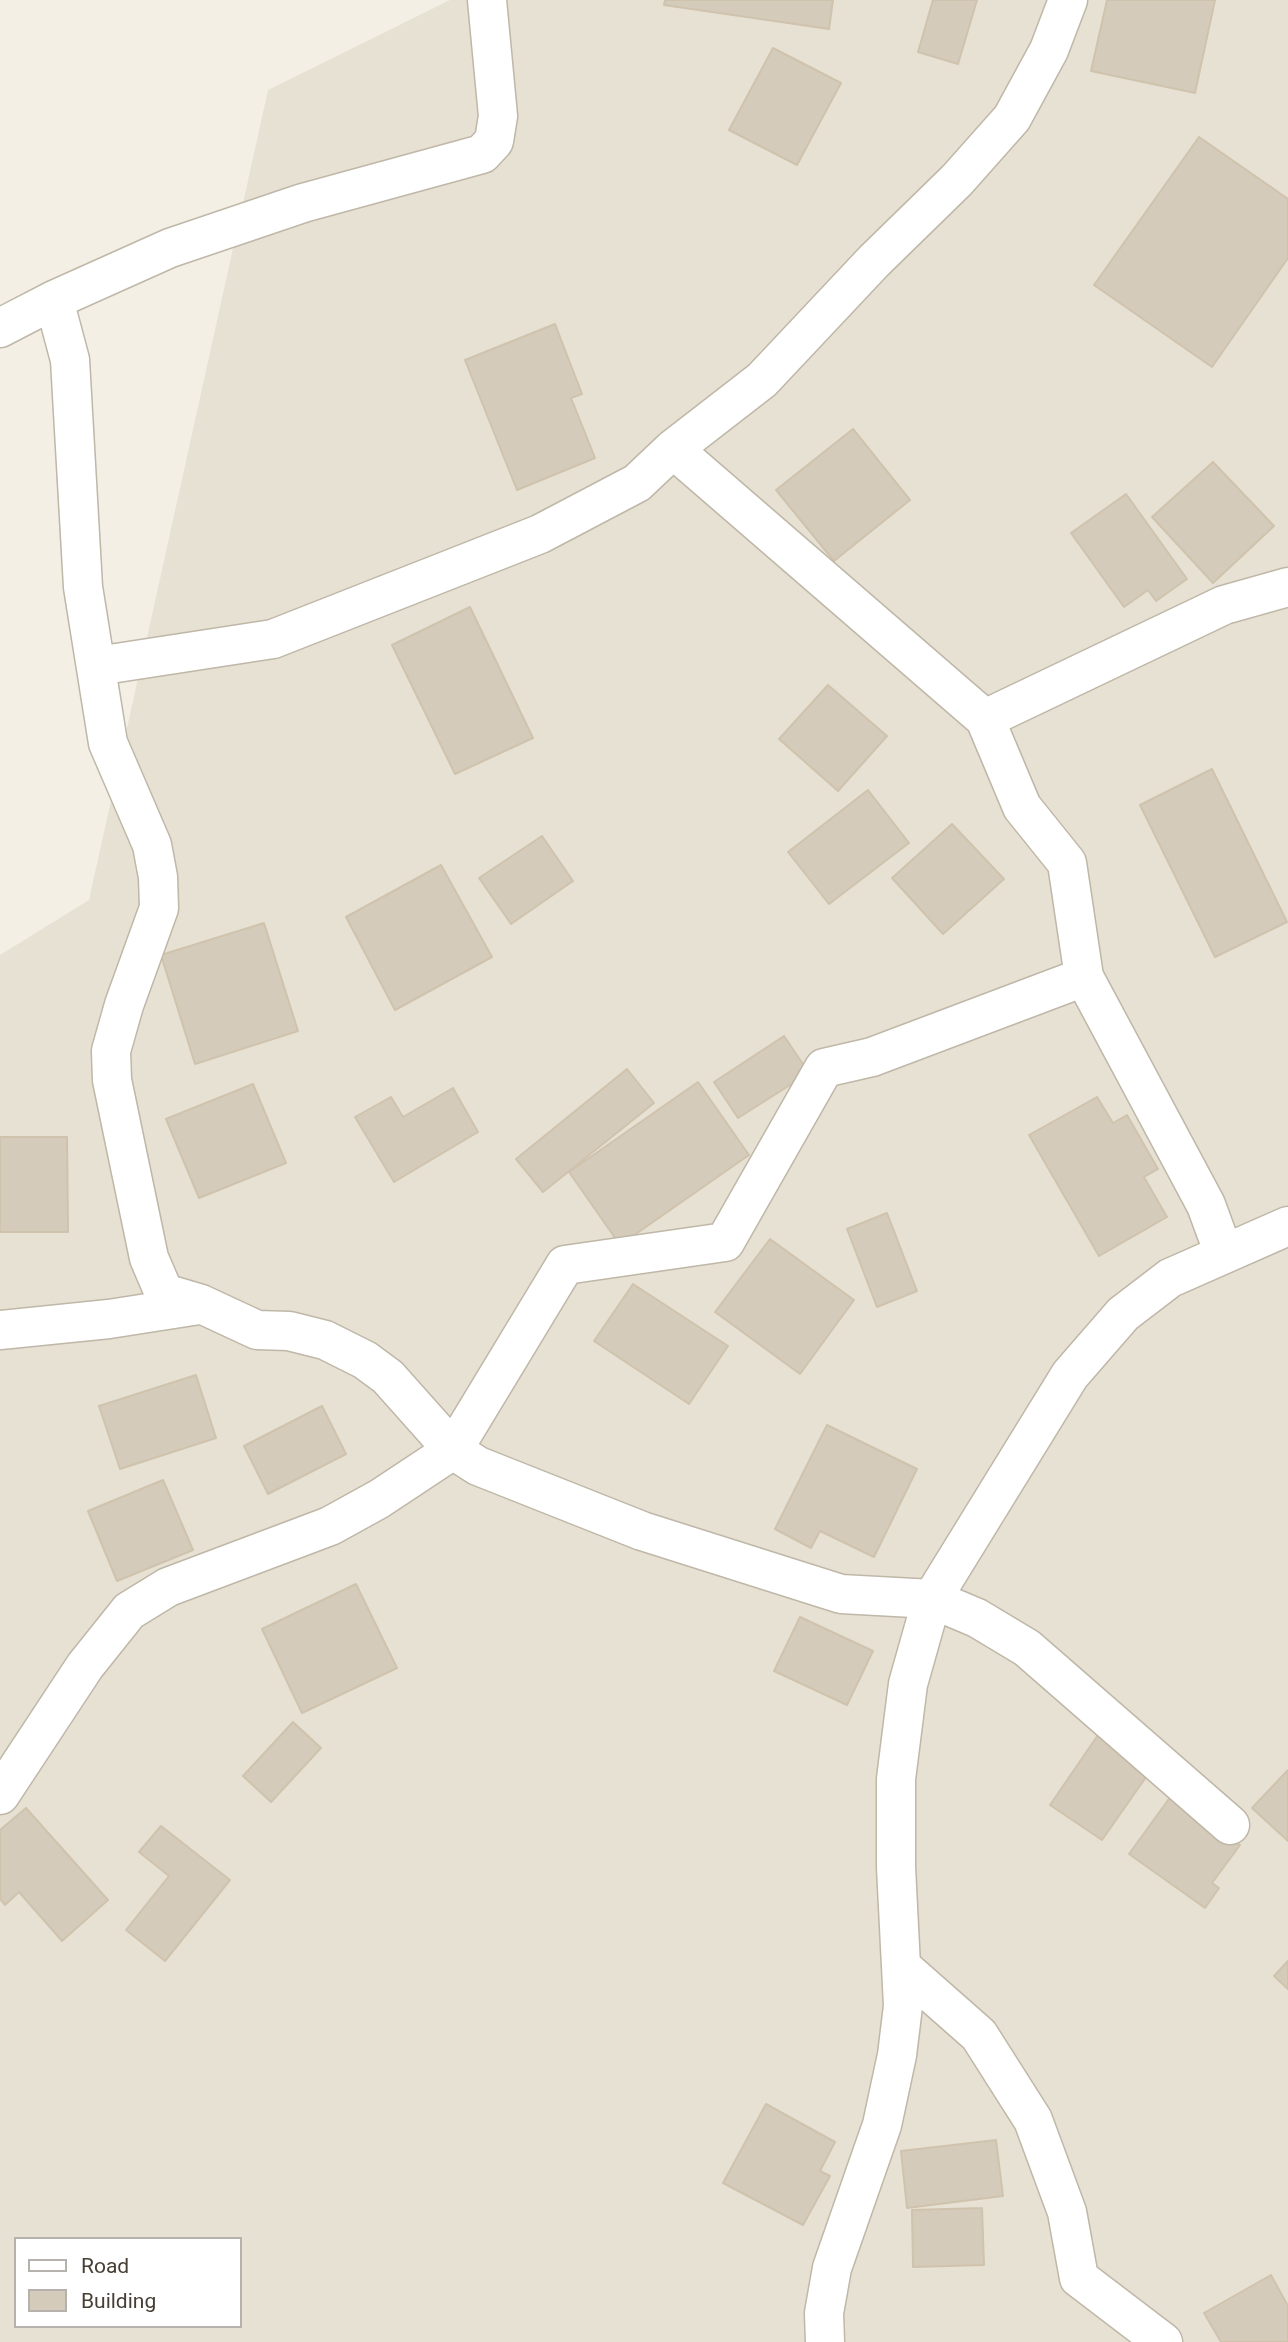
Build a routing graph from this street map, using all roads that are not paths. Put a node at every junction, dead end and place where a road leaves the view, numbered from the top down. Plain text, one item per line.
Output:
1 (488, 0) edge
2 (1068, 0) edge
3 (54, 300) junction
4 (0, 328) edge
5 (673, 449) junction
6 (1288, 587) edge
7 (97, 666) junction
8 (985, 719) junction
9 (1084, 977) junction
10 (1288, 1226) edge
11 (1224, 1254) junction
12 (201, 1304) junction
13 (0, 1330) edge
14 (453, 1450) junction
15 (932, 1599) junction
16 (0, 1795) edge
17 (1230, 1825) dead end
18 (902, 1968) junction
19 (825, 2342) edge
20 (1163, 2342) edge

1 - 3 street
2 - 5 street
3 - 4 street
3 - 7 street
5 - 7 street
5 - 8 street
6 - 8 street
7 - 12 street
8 - 9 street
9 - 11 street
9 - 14 street
10 - 11 street
11 - 15 street
12 - 13 street
12 - 14 street
14 - 15 street
14 - 16 street
15 - 17 street
15 - 18 street
18 - 19 street
18 - 20 street

